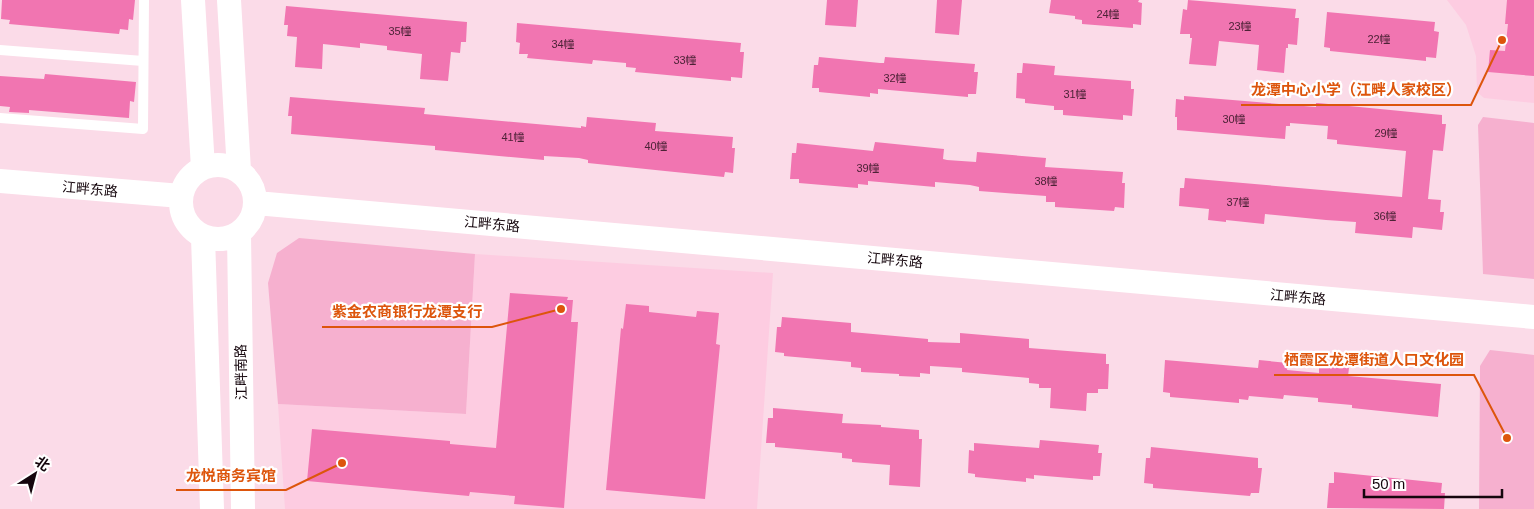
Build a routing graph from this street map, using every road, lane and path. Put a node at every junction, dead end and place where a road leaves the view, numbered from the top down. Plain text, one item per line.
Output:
1 (144, 0) edge
2 (194, 0) edge
3 (229, 0) edge
4 (0, 50) edge
5 (143, 61) junction
6 (0, 118) edge
7 (203, 168) junction
8 (239, 171) junction
9 (0, 181) edge
10 (181, 196) junction
11 (256, 202) junction
12 (239, 234) junction
13 (203, 237) junction
14 (1534, 317) edge
15 (212, 509) edge
16 (243, 509) edge

1 - 5 lane
2 - 7 street
3 - 8 street
4 - 5 lane
5 - 6 lane
7 - 8 street
7 - 10 street
8 - 11 street
9 - 10 street, 江畔东路
10 - 13 street
11 - 12 street
11 - 14 street, 江畔东路
12 - 13 street
12 - 16 street, 江畔南路
13 - 15 street

